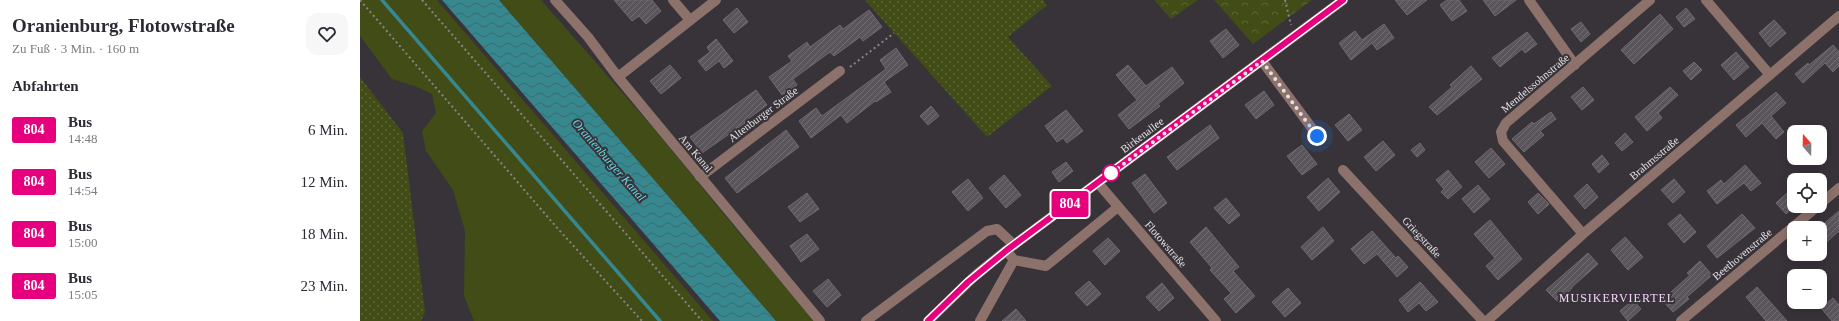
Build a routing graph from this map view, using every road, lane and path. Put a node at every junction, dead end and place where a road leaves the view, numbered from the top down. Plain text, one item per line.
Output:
1 (360, 0) edge
2 (422, 0) edge
3 (555, 0) edge
4 (673, 0) edge
5 (716, 0) edge
6 (1285, 0) edge
7 (1343, 0) edge
8 (1529, 0) edge
9 (1650, 0) edge
10 (1706, 0) edge
11 (1839, 16) edge
12 (690, 20) junction
13 (1292, 26) dead end
14 (894, 33) dead end
15 (1262, 61) junction
16 (1574, 65) junction
17 (840, 71) joint
18 (1770, 75) junction
19 (618, 77) junction
20 (1317, 136) dead end
21 (1343, 170) dead end
22 (700, 177) junction
23 (1098, 182) junction
24 (1839, 188) edge
25 (1827, 198) edge
26 (1118, 207) junction
27 (1809, 213) edge
28 (1583, 234) junction
29 (1010, 248) junction
30 (1014, 260) junction
31 (642, 321) edge
32 (702, 321) edge
33 (820, 321) edge
34 (866, 321) edge
35 (928, 321) edge
36 (980, 321) edge
37 (1216, 321) edge
38 (1483, 321) edge
39 (1487, 321) edge
40 (1681, 321) edge

1 - 31 path
2 - 32 path
3 - 19 street, Am Kanal
4 - 12 street
5 - 12 street
6 - 13 path
7 - 15 street, Birkenallee
8 - 16 street
9 - 16 street, Mendelssohnstraße
10 - 18 street
11 - 18 street, Brahmsstraße
12 - 19 street
14 - 17 path
15 - 20 street
15 - 23 street, Birkenallee
16 - 28 street, Mendelssohnstraße
17 - 22 street, Altenburger Straße
18 - 28 street, Brahmsstraße
19 - 22 street, Am Kanal
21 - 38 street, Griegstraße
22 - 33 street, Am Kanal
23 - 26 street, Flotowstraße
23 - 29 street, Birkenallee
24 - 25 street, Beethovenstraße
26 - 30 street
26 - 37 street, Flotowstraße
27 - 40 street, Beethovenstraße
28 - 39 street, Brahmsstraße
29 - 30 street
29 - 34 street
29 - 35 street, Birkenallee
30 - 36 street

